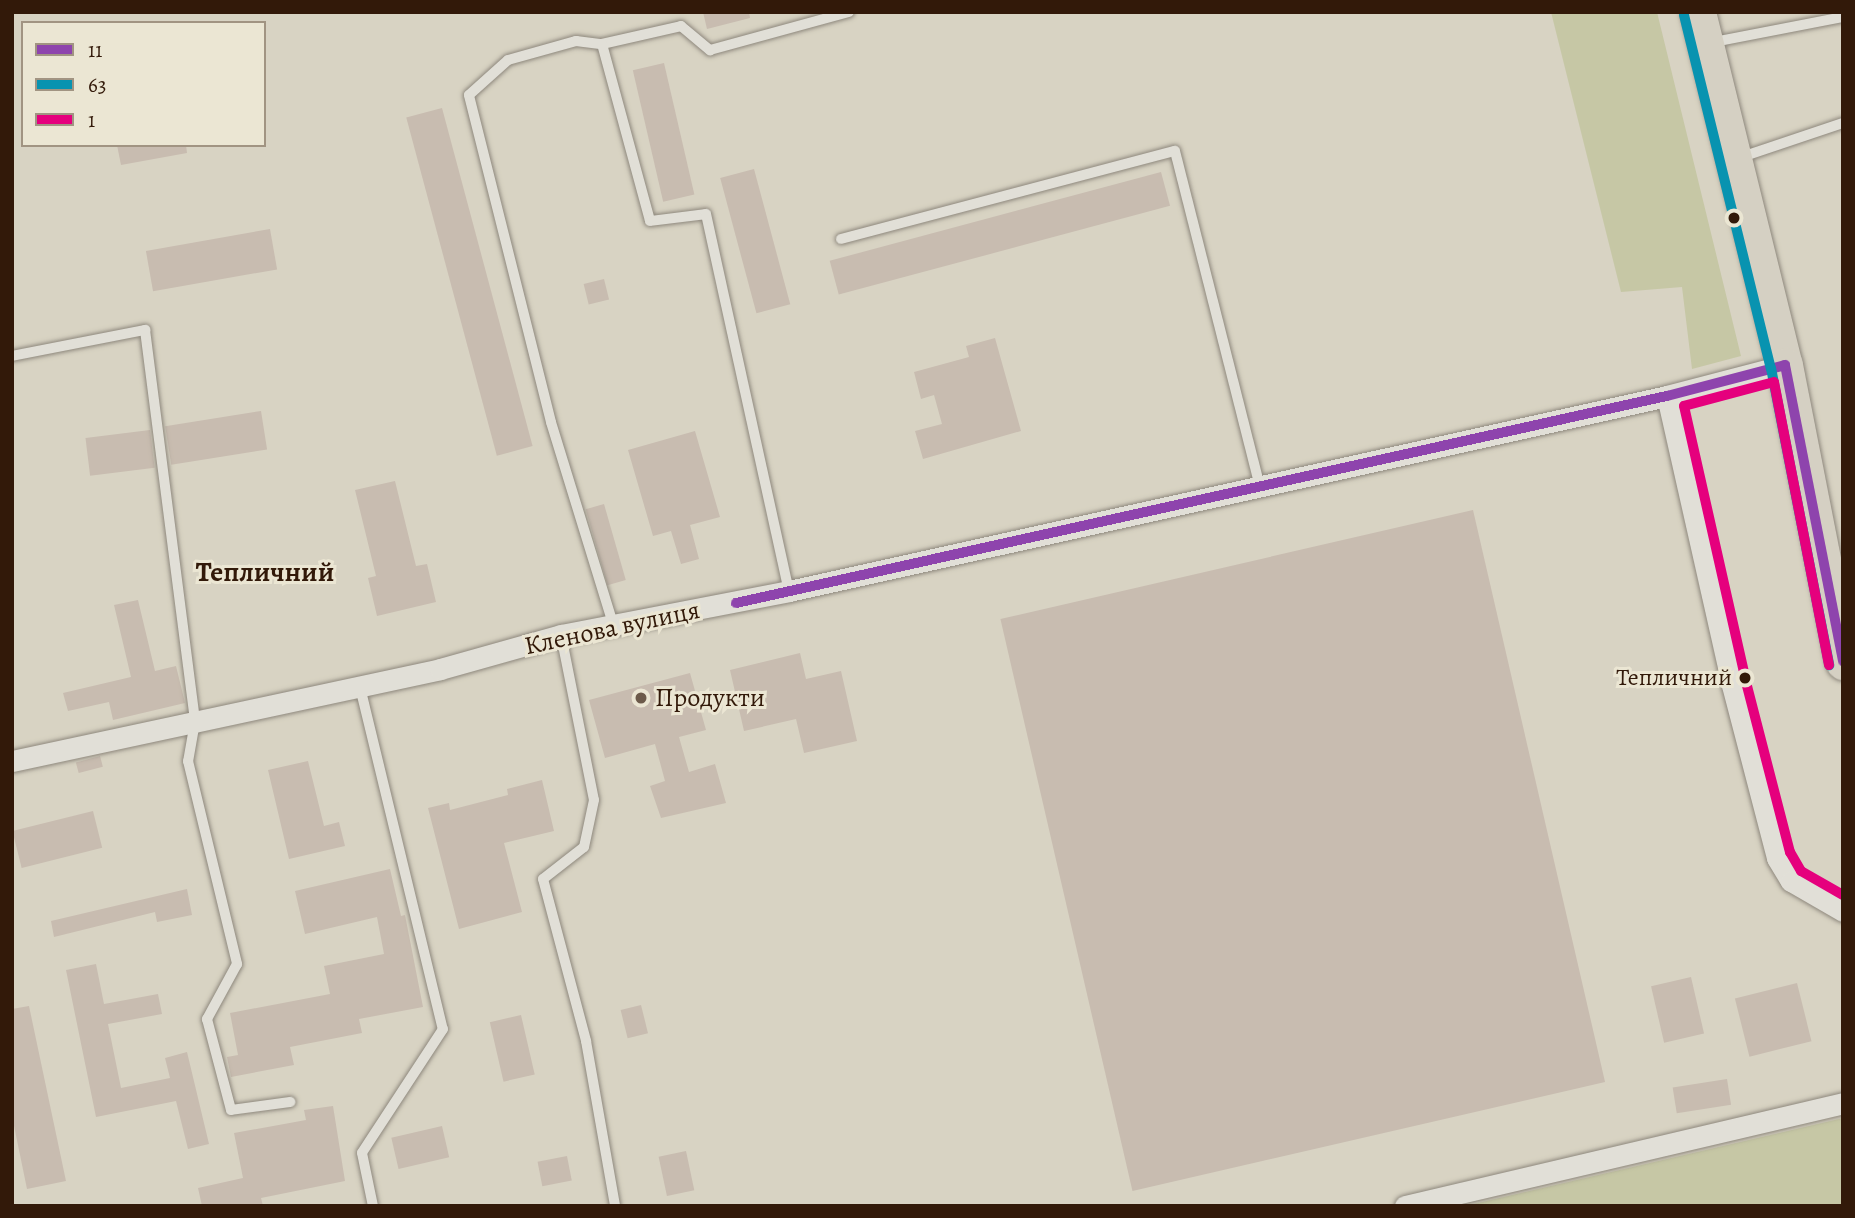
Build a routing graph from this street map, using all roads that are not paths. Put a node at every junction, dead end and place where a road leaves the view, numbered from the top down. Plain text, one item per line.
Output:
1 (679, 12) edge
2 (849, 12) edge
3 (1843, 17) edge
4 (681, 26) junction
5 (1702, 28) edge
6 (602, 44) junction
7 (1843, 123) edge
8 (1735, 160) junction
9 (841, 239) dead end
10 (12, 356) edge
11 (1785, 365) junction
12 (1667, 396) junction
13 (1260, 487) junction
14 (1832, 550) edge
15 (789, 591) junction
16 (614, 628) junction
17 (561, 635) junction
18 (1843, 662) edge
19 (360, 687) junction
20 (195, 722) junction
21 (12, 761) edge
22 (1843, 911) edge
23 (289, 1102) dead end
24 (1843, 1103) edge
25 (373, 1206) edge
26 (615, 1206) edge
27 (1405, 1206) edge

1 - 4 lane
2 - 4 lane
3 - 5 lane
4 - 6 lane
5 - 8 main road
6 - 15 lane
6 - 16 lane
7 - 8 lane
8 - 11 main road
9 - 13 lane
10 - 20 lane
11 - 12 street, Кленова вулиця
11 - 14 main road
12 - 13 street, Кленова вулиця
12 - 22 street
13 - 15 street, Кленова вулиця
14 - 18 main road
15 - 16 street, Кленова вулиця
16 - 17 street, Кленова вулиця
17 - 19 street, Кленова вулиця
17 - 26 lane
19 - 20 street, Кленова вулиця
19 - 25 lane
20 - 21 street, Кленова вулиця
20 - 23 lane
24 - 27 street

